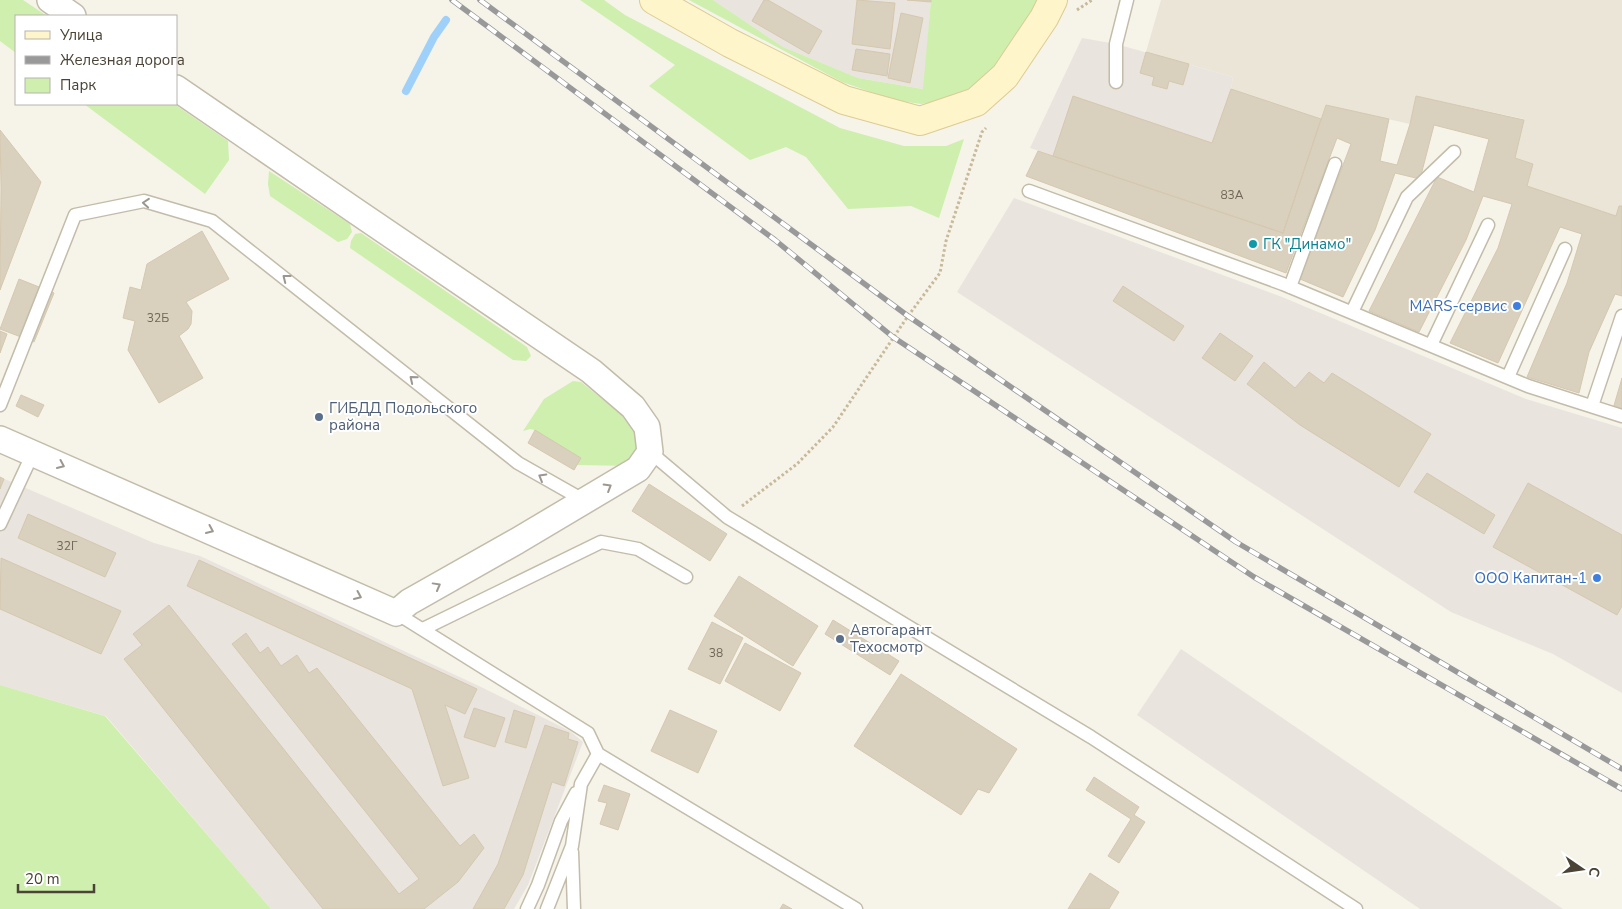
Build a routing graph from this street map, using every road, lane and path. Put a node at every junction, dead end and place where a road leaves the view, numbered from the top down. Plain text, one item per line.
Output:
1 (50, 0) edge
2 (654, 0) edge
3 (1092, 0) edge
4 (1127, 0) edge
5 (1063, 6) edge
6 (72, 15) edge
7 (1116, 82) dead end
8 (178, 89) edge
9 (990, 125) dead end
10 (1454, 152) dead end
11 (1336, 164) dead end
12 (1029, 191) dead end
13 (1488, 225) dead end
14 (1566, 250) dead end
15 (1290, 287) junction
16 (1352, 312) junction
17 (1622, 316) edge
18 (1431, 346) junction
19 (1508, 377) junction
20 (0, 405) edge
21 (1592, 406) junction
22 (1622, 416) edge
23 (0, 439) edge
24 (650, 452) junction
25 (33, 453) junction
26 (585, 501) junction
27 (727, 516) junction
28 (0, 524) edge
29 (686, 577) dead end
30 (396, 612) junction
31 (423, 629) junction
32 (598, 754) junction
33 (581, 784) junction
34 (572, 846) junction
35 (526, 909) edge
36 (547, 909) edge
37 (574, 909) edge
38 (856, 909) edge
39 (1356, 909) edge

1 - 6 street
2 - 5 street
3 - 5 path
4 - 7 lane
8 - 24 street
9 - 27 path
10 - 16 lane
11 - 15 lane
12 - 15 lane
13 - 18 lane
14 - 19 lane
15 - 16 lane
16 - 18 lane
17 - 21 lane
18 - 19 lane
19 - 21 lane
26 -> 20 lane
21 - 22 lane
23 - 25 street
26 -> 24 street
24 - 27 lane
25 - 28 lane
25 -> 30 street
30 -> 26 street
27 - 39 lane
29 - 31 lane
30 - 31 lane
31 - 32 lane
32 - 33 lane
32 - 38 lane
33 - 34 lane
33 - 35 lane
34 - 36 lane
34 - 37 lane

